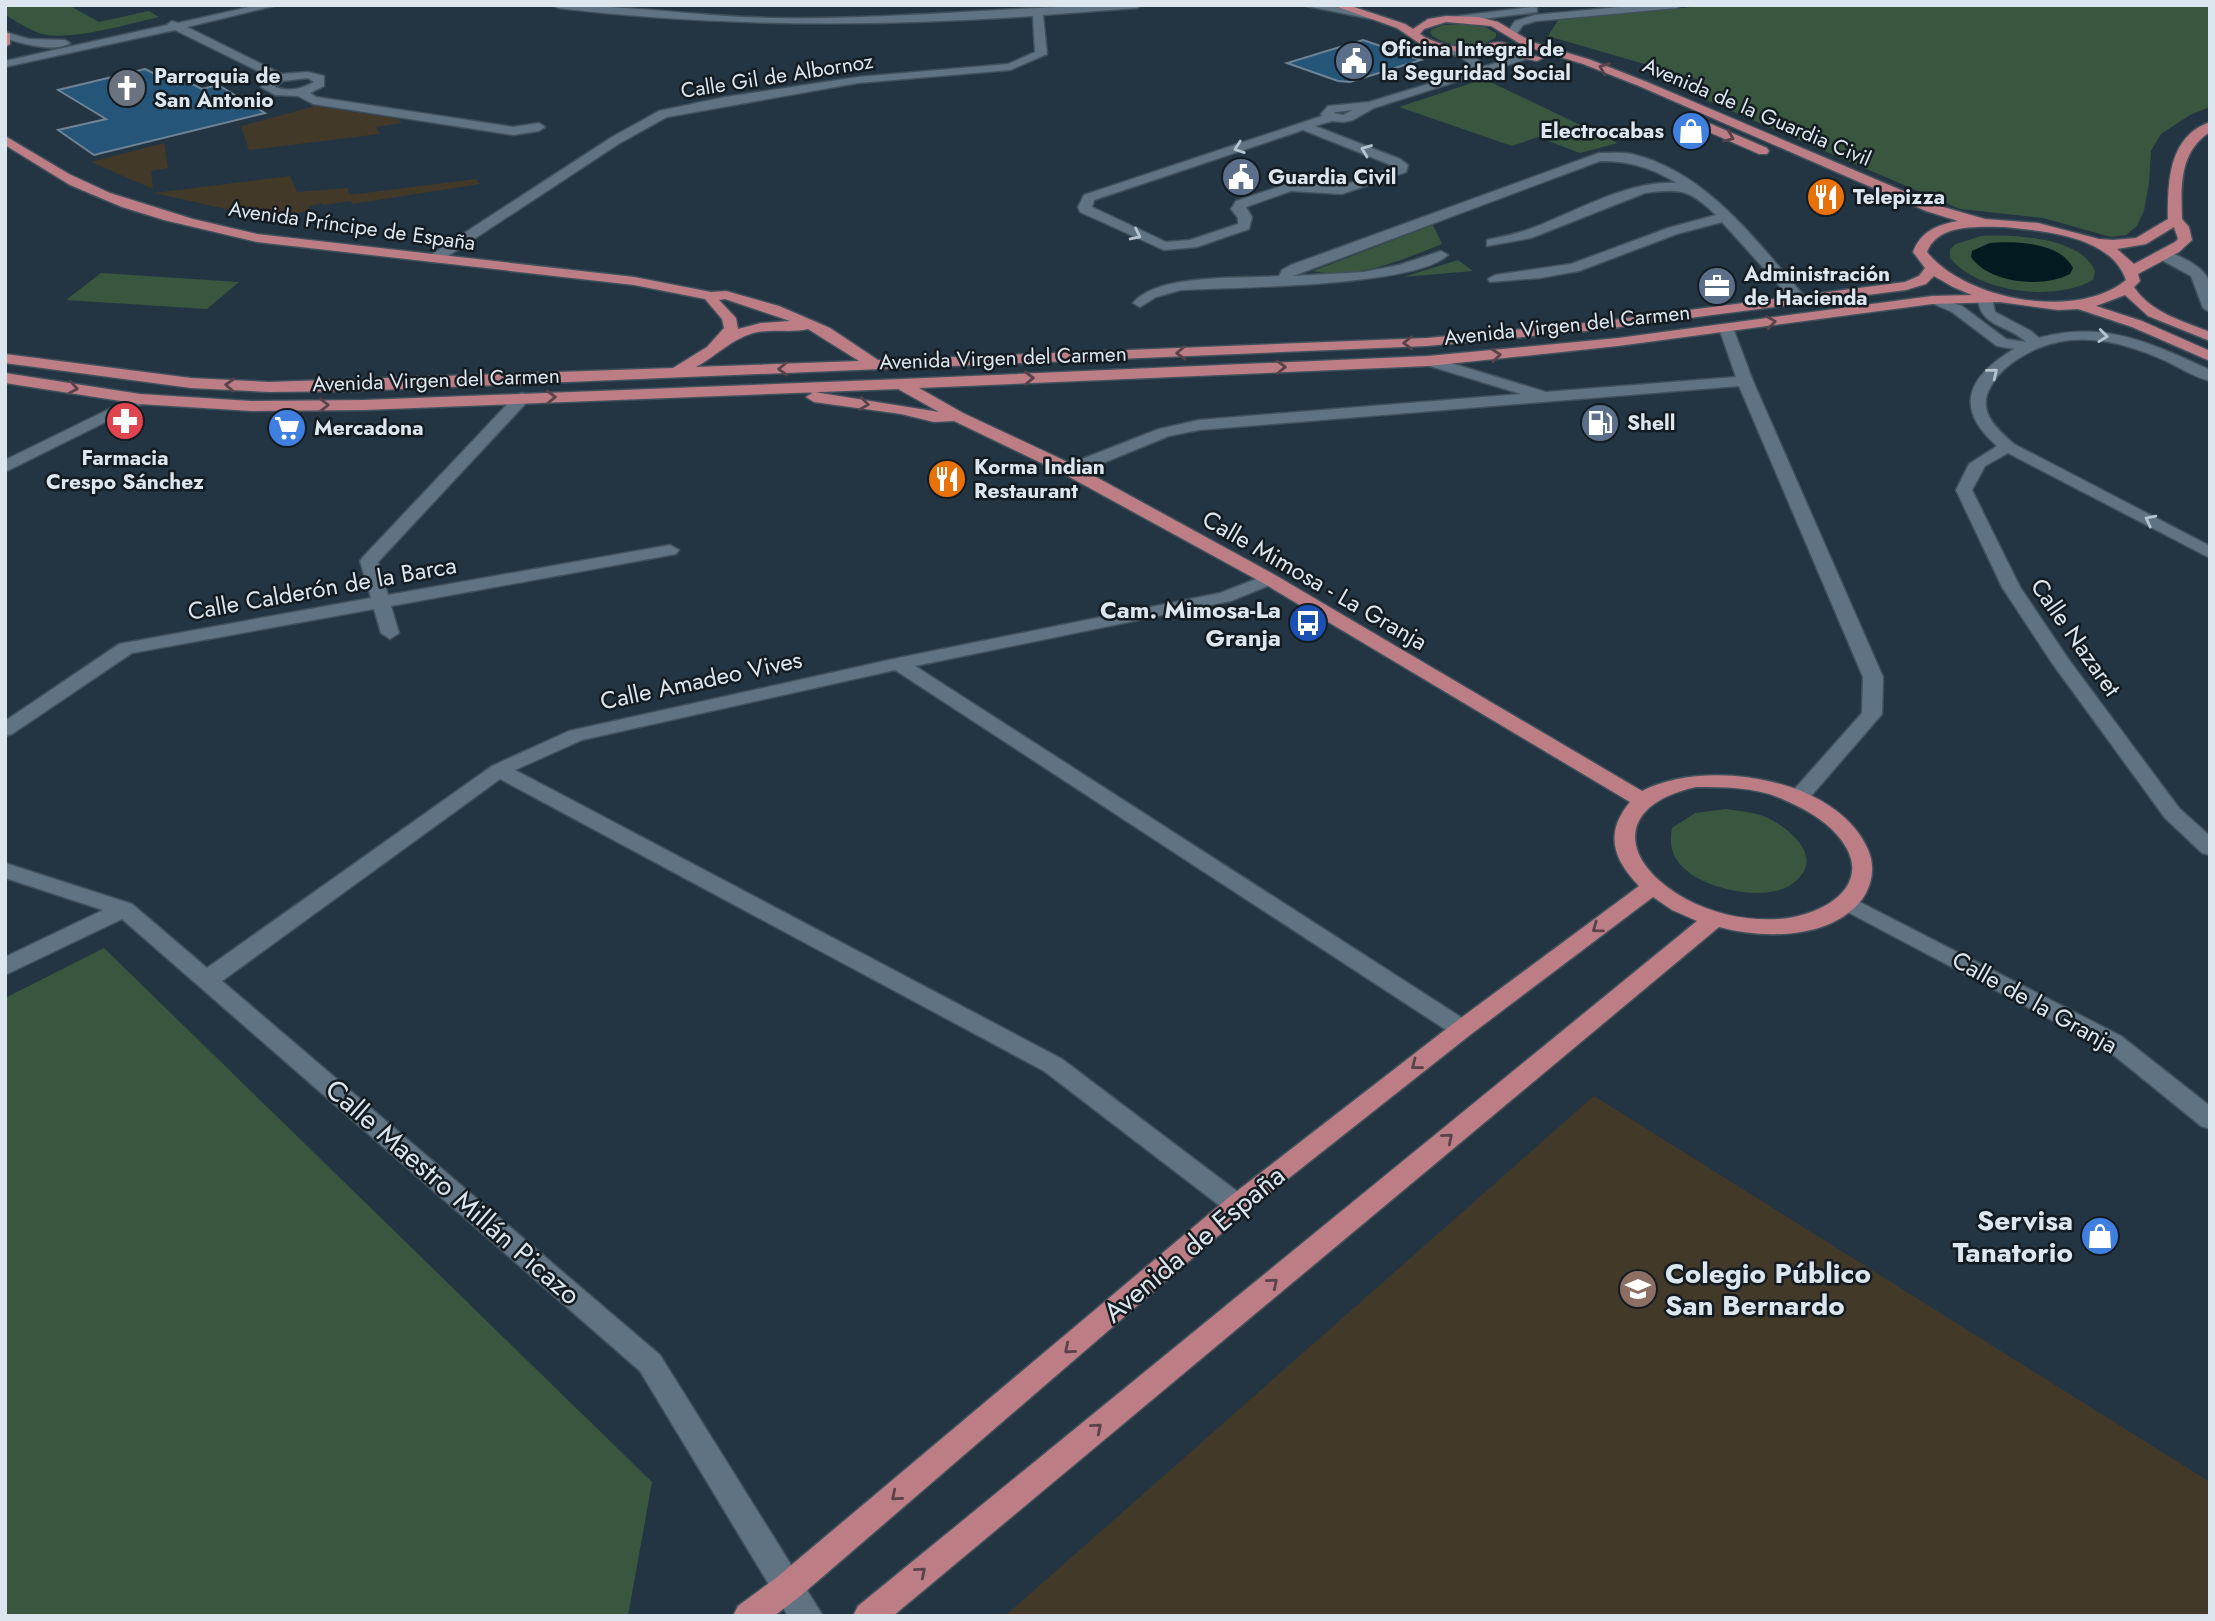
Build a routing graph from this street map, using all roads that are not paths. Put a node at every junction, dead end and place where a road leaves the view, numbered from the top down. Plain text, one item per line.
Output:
1 (256, 5) edge
2 (273, 5) edge
3 (558, 5) edge
4 (1137, 5) edge
5 (1307, 5) edge
6 (1337, 5) edge
7 (1359, 5) edge
8 (1584, 5) edge
9 (1677, 5) edge
10 (576, 6) edge
11 (1534, 8) edge
12 (1372, 10) edge
13 (1388, 10) junction
14 (1038, 13) junction
15 (1551, 16) junction
16 (1445, 19) junction
17 (1458, 19) junction
18 (175, 25) junction
19 (1414, 34) junction
20 (1513, 35) junction
21 (6, 39) edge
22 (1438, 47) junction
23 (1489, 49) junction
24 (1530, 56) junction
25 (5, 64) edge
26 (1476, 73) junction
27 (280, 78) junction
28 (300, 92) junction
29 (1303, 126) junction
30 (2210, 126) edge
31 (539, 127) dead end
32 (5, 141) edge
33 (1779, 158) dead end
34 (1692, 189) junction
35 (1727, 217) junction
36 (2175, 219) junction
37 (1984, 223) junction
38 (2087, 240) junction
39 (1492, 243) dead end
40 (2161, 254) junction
41 (1441, 255) dead end
42 (433, 259) junction
43 (1931, 269) junction
44 (2132, 272) junction
45 (1495, 279) dead end
46 (1284, 280) junction
47 (2128, 288) junction
48 (711, 296) junction
49 (1993, 298) junction
50 (1800, 300) junction
51 (1932, 300) junction
52 (1140, 303) dead end
53 (2068, 304) junction
54 (2210, 308) edge
55 (1726, 328) junction
56 (2014, 329) junction
57 (825, 331) junction
58 (1989, 332) junction
59 (2210, 337) edge
60 (720, 342) junction
61 (2032, 345) junction
62 (709, 353) junction
63 (2210, 356) edge
64 (5, 358) edge
65 (1429, 361) junction
66 (875, 365) junction
67 (735, 371) junction
68 (666, 374) junction
69 (2210, 376) edge
70 (5, 378) edge
71 (961, 381) junction
72 (1745, 381) junction
73 (902, 384) junction
74 (773, 389) junction
75 (140, 398) junction
76 (522, 398) junction
77 (1551, 398) junction
78 (957, 415) junction
79 (2008, 447) junction
80 (5, 467) edge
81 (1070, 470) junction
82 (670, 550) dead end
83 (2210, 553) edge
84 (1269, 579) junction
85 (382, 602) junction
86 (390, 633) dead end
87 (898, 664) junction
88 (5, 730) edge
89 (499, 770) junction
90 (1798, 798) junction
91 (1643, 800) junction
92 (2210, 848) edge
93 (5, 870) edge
94 (1652, 887) junction
95 (1848, 903) junction
96 (124, 909) junction
97 (1714, 919) junction
98 (5, 967) edge
99 (208, 979) junction
100 (1462, 1029) junction
101 (2210, 1120) edge
102 (1237, 1205) junction
103 (788, 1588) junction
104 (749, 1616) edge
105 (807, 1616) edge
106 (869, 1616) edge

1 - 18 street
2 - 18 street
3 - 10 street
4 - 14 street
5 - 12 street
6 - 12 main road
7 - 13 street
8 - 11 street
9 - 15 street
10 - 14 street
11 - 15 street
11 - 17 street
12 - 13 main road, Avenida de la Guardia Civil
12 - 19 main road
13 - 16 main road, Avenida de la Guardia Civil
14 - 42 street, Calle Gil de Albornoz
15 - 20 street
16 - 17 main road, Avenida de la Guardia Civil
16 - 19 main road
17 - 20 main road, Avenida de la Guardia Civil
18 - 21 street
18 - 25 street
18 - 27 street
19 - 22 main road
20 - 23 main road
37 -> 20 main road, Avenida de la Guardia Civil
22 - 23 main road, Avenida de la Guardia Civil
22 - 26 street
23 - 24 main road, Avenida de la Guardia Civil
23 - 26 street
24 - 26 street
24 -> 33 main road, Avenida de la Guardia Civil
26 - 29 street
27 - 28 street
27 - 28 street
28 - 31 street
29 -> 29 street
30 - 36 main road
32 - 42 main road, Avenida Príncipe de España
34 - 35 street
34 - 39 street
34 - 46 street
35 - 45 street
35 - 50 street
36 - 38 main road
36 - 40 main road
37 - 38 main road
37 - 43 main road
38 - 44 main road
40 - 44 main road
40 - 54 street
41 - 46 street
42 - 48 main road, Avenida Príncipe de España
43 - 49 main road
43 - 50 main road, Avenida Virgen del Carmen
44 - 47 main road
46 - 52 street
47 - 53 main road
47 - 59 main road
48 - 57 main road, Avenida Príncipe de España
48 - 60 main road
49 - 51 main road, Avenida Virgen del Carmen
49 - 53 main road
49 - 56 street
50 -> 66 main road, Avenida Virgen del Carmen
55 -> 51 main road, Avenida Virgen del Carmen
51 - 58 street
53 - 63 main road
65 -> 55 main road, Avenida Virgen del Carmen
55 - 72 street
56 - 58 street
56 - 61 street
57 - 60 main road
57 - 66 main road, Calle Mimosa - La Granja
58 - 61 street
60 - 62 main road
61 -> 69 street
79 -> 61 street
62 - 67 main road
62 - 68 main road
68 -> 64 main road, Avenida Virgen del Carmen
71 -> 65 main road, Avenida Virgen del Carmen
65 - 77 street
66 -> 67 main road, Avenida Virgen del Carmen
66 - 73 main road, Calle Mimosa - La Granja
67 - 68 main road, Avenida Virgen del Carmen
67 - 74 main road
70 -> 75 main road, Avenida Virgen del Carmen
71 - 73 main road, Avenida Virgen del Carmen
71 - 78 main road
72 - 77 street
72 - 90 street
73 - 74 main road, Avenida Virgen del Carmen
73 - 78 main road, Calle Mimosa - La Granja
76 -> 74 main road, Avenida Virgen del Carmen
74 -> 78 main road, Calle Mimosa - La Granja
75 -> 76 main road, Avenida Virgen del Carmen
75 - 80 street
76 - 85 street
77 - 81 street
78 - 81 main road, Calle Mimosa - La Granja
83 -> 79 street
79 - 92 street, Calle Nazaret
81 - 84 main road, Calle Mimosa - La Granja
82 - 85 street, Calle Calderón de la Barca
84 - 87 street, Calle Amadeo Vives
84 - 91 main road, Calle Mimosa - La Granja
85 - 86 street
85 - 88 street, Calle Calderón de la Barca
87 - 89 street, Calle Amadeo Vives
87 - 100 street
89 - 99 street, Calle Amadeo Vives
89 - 102 street
90 - 91 main road
90 - 95 main road
91 - 94 main road
93 - 96 street, Calle Maestro Millán Picazo
94 - 97 main road
94 -> 100 main road, Avenida de España
95 - 97 main road
95 - 101 street, Calle de la Granja
96 - 98 street
96 - 99 street, Calle Maestro Millán Picazo
106 -> 97 main road
99 - 103 street, Calle Maestro Millán Picazo
100 -> 102 main road, Avenida de España
102 -> 103 main road, Avenida de España
103 - 104 main road, Avenida de España
103 - 105 street, Calle Maestro Millán Picazo

